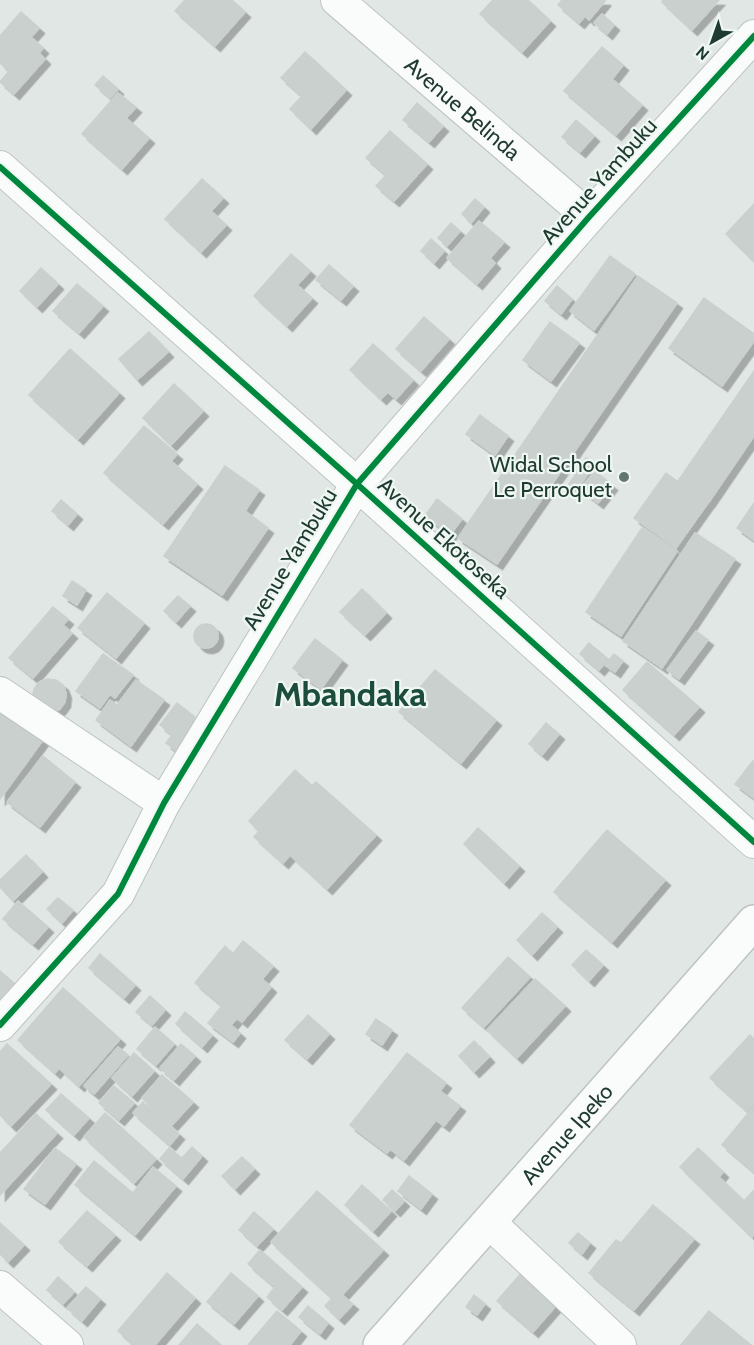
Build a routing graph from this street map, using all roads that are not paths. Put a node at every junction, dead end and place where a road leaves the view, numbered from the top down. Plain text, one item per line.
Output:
1 (337, 0) edge
2 (754, 36) edge
3 (0, 167) edge
4 (589, 217) junction
5 (357, 484) junction
6 (0, 693) edge
7 (164, 803) junction
8 (754, 842) edge
9 (754, 922) edge
10 (0, 1026) edge
11 (489, 1222) junction
12 (0, 1287) edge
13 (67, 1345) edge
14 (380, 1345) edge
15 (620, 1345) edge

1 - 4 street, Avenue Belinda
2 - 4 street, Avenue Yambuku
3 - 5 street, Avenue Ekotoseka
4 - 5 street, Avenue Yambuku
5 - 7 street, Avenue Yambuku
5 - 8 street, Avenue Ekotoseka
6 - 7 street
7 - 10 street, Avenue Yambuku
9 - 11 street, Avenue Ipeko
11 - 14 street, Avenue Ipeko
11 - 15 street
12 - 13 street

